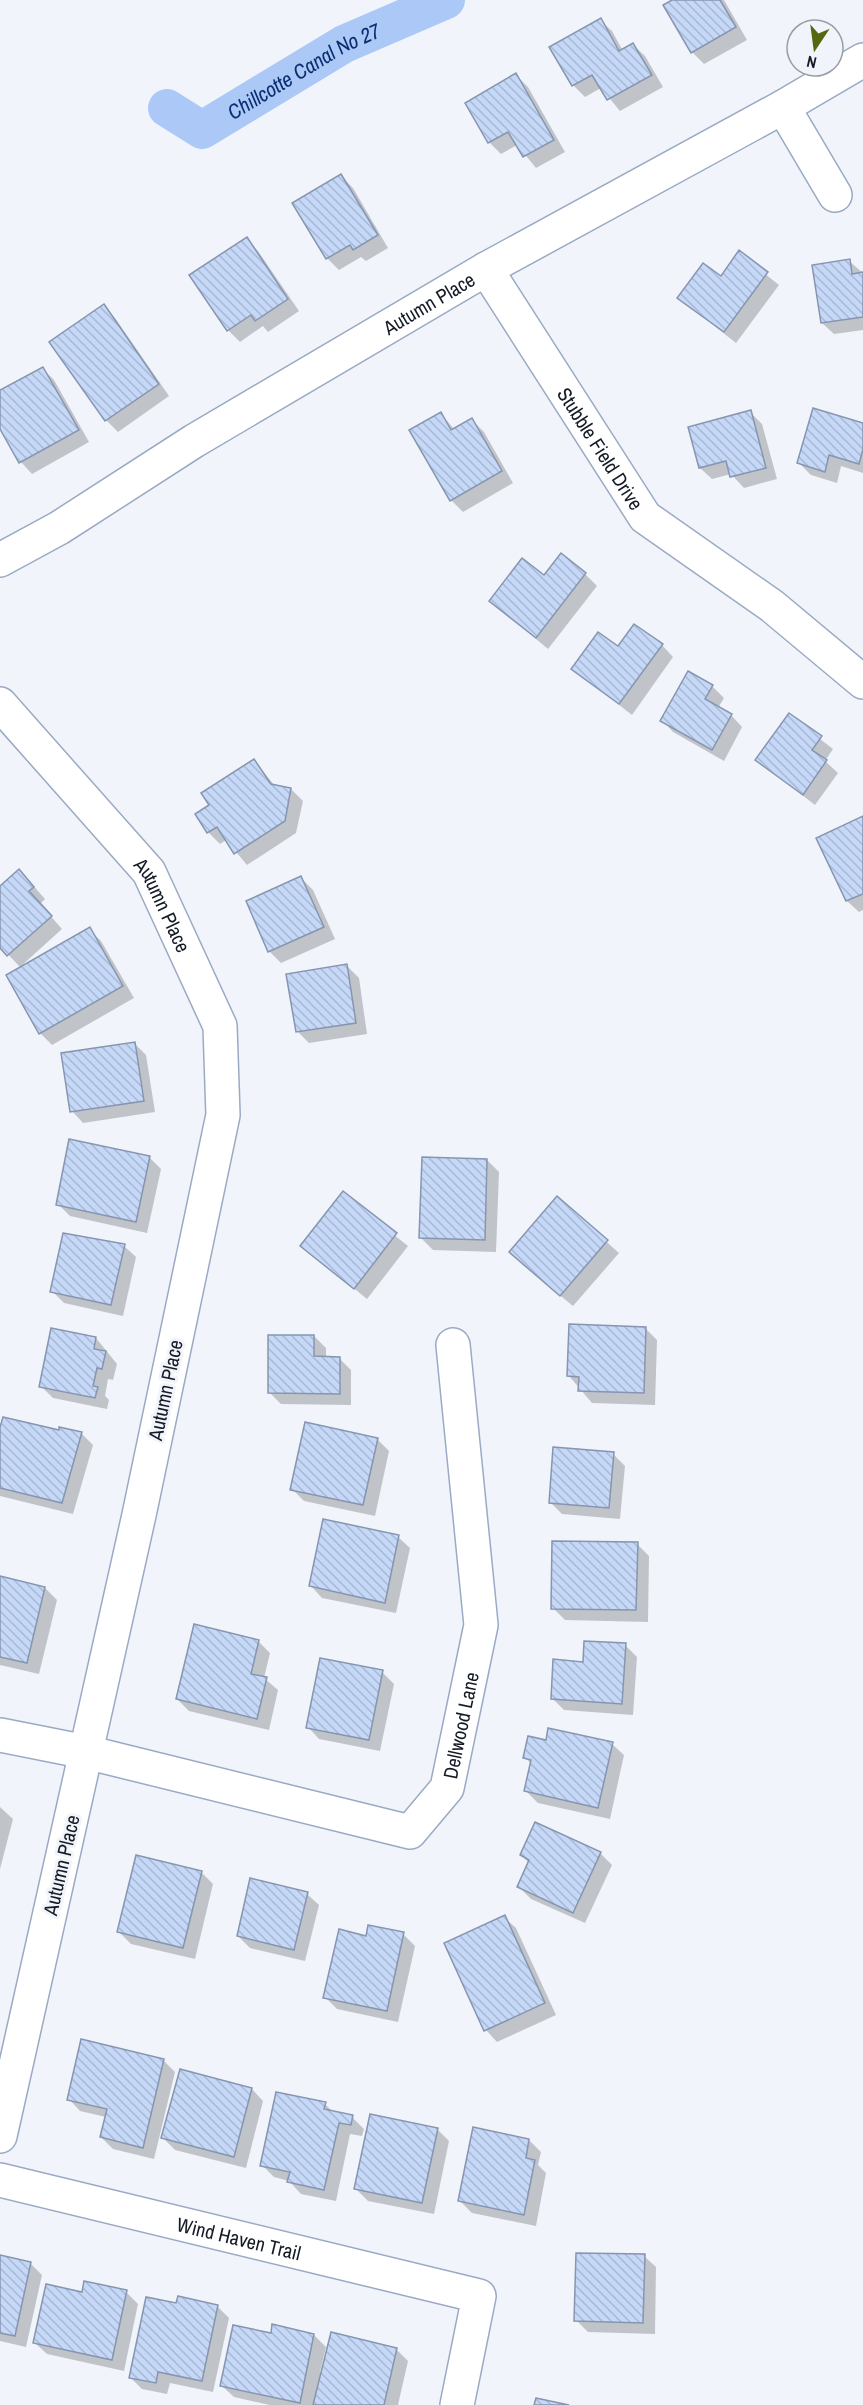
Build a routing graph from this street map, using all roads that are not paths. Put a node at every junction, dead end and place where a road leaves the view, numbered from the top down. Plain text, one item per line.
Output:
1 (863, 60) edge
2 (783, 107) junction
3 (835, 195) dead end
4 (486, 269) junction
5 (0, 560) edge
6 (863, 682) edge
7 (0, 704) edge
8 (453, 1345) dead end
9 (0, 1735) edge
10 (86, 1752) junction
11 (0, 2136) edge
12 (0, 2180) edge
13 (457, 2405) edge

1 - 2 street, Autumn Place
2 - 3 street
2 - 4 street, Autumn Place
4 - 5 street, Autumn Place
4 - 6 street, Stubble Field Drive
7 - 10 street, Autumn Place
8 - 10 street, Dellwood Lane
9 - 10 street
10 - 11 street, Autumn Place
12 - 13 street, Wind Haven Trail

